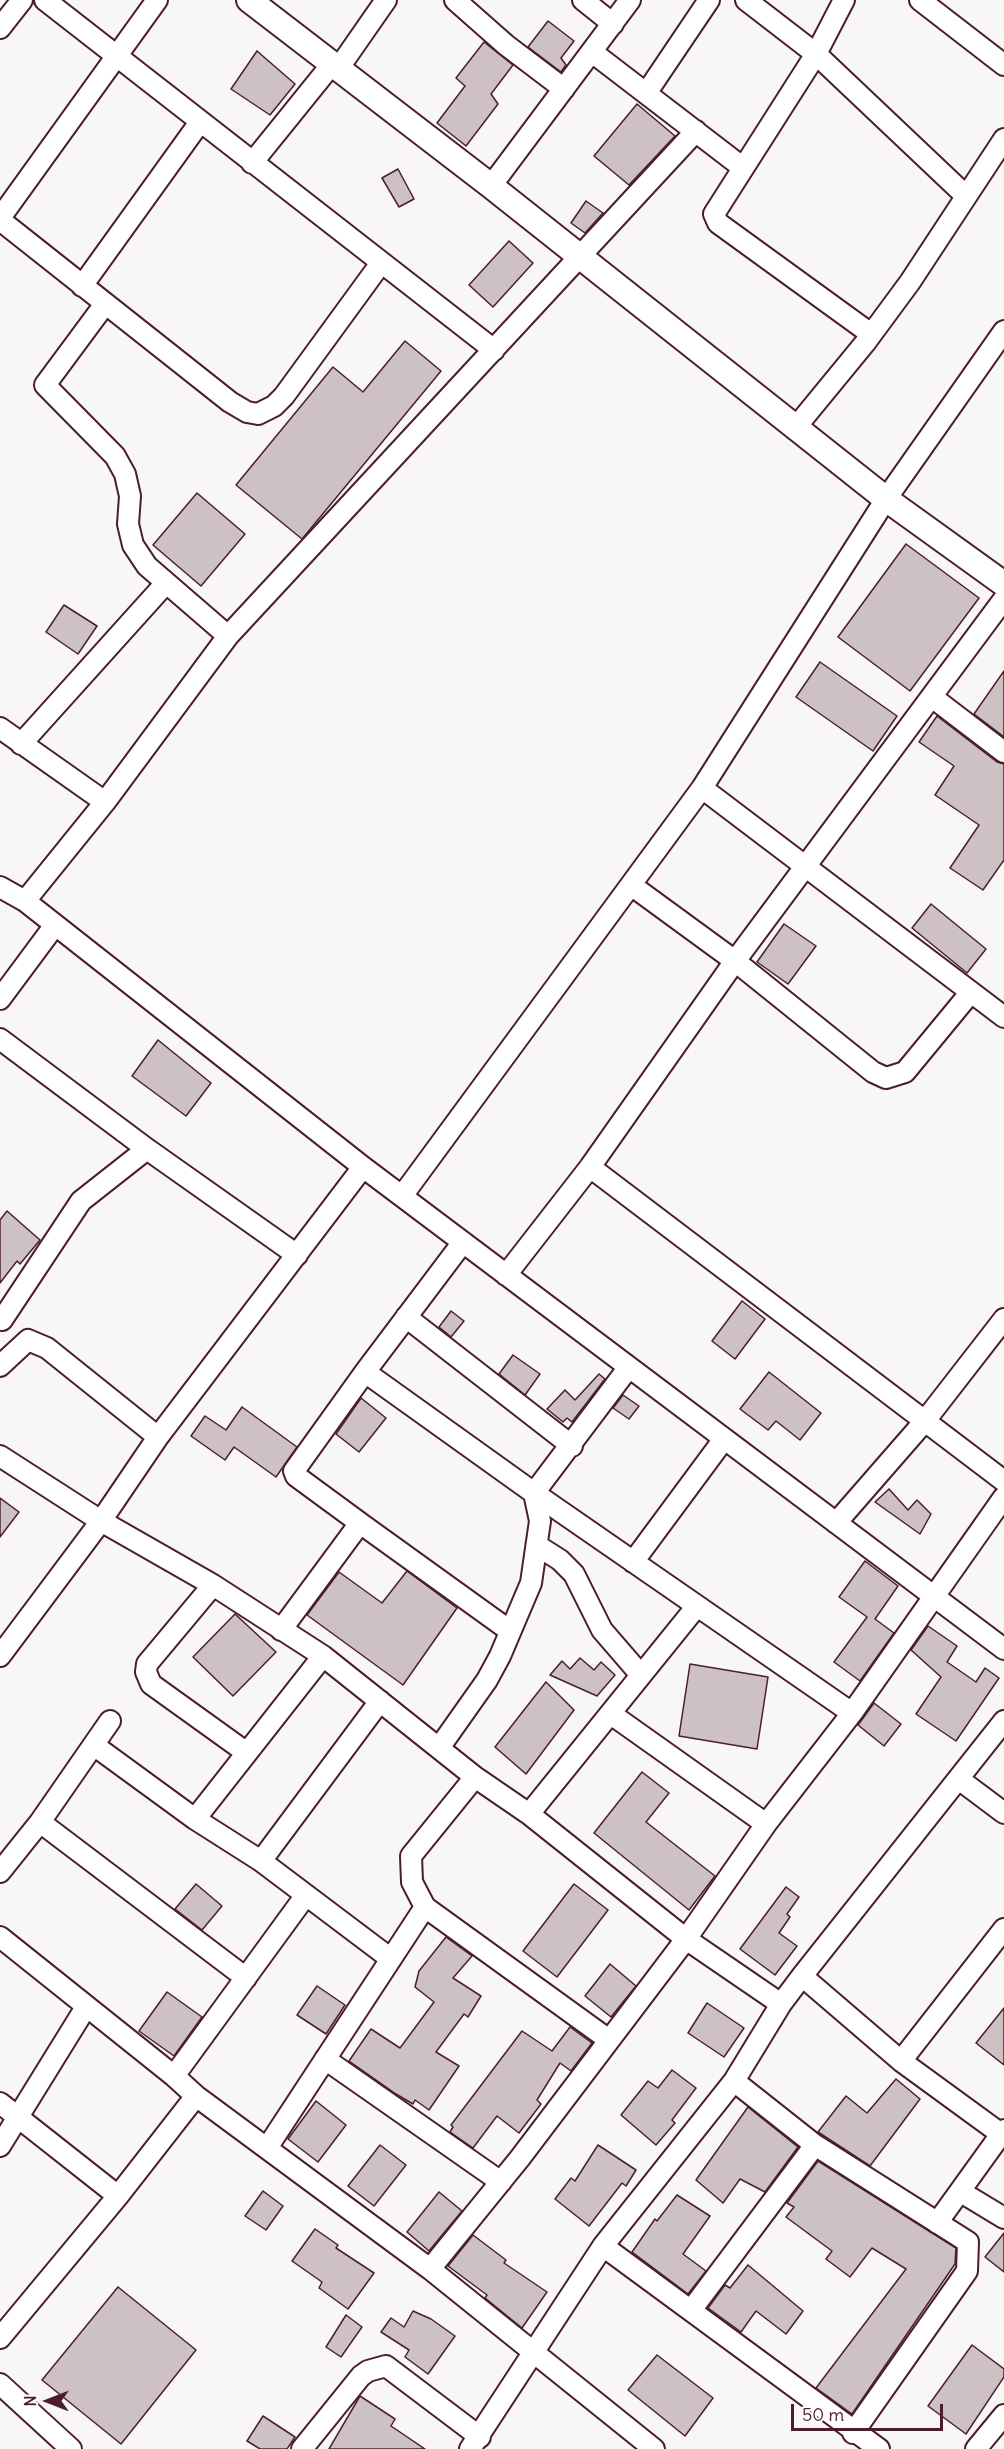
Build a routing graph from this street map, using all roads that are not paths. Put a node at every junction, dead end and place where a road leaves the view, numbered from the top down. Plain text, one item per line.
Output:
1 (22, 0) edge
2 (45, 0) edge
3 (157, 0) edge
4 (249, 0) edge
5 (386, 0) edge
6 (455, 0) edge
7 (583, 0) edge
8 (630, 0) edge
9 (709, 0) edge
10 (746, 0) edge
11 (844, 0) edge
12 (920, 0) edge
13 (613, 24) junction
14 (0, 28) edge
15 (592, 52) junction
16 (816, 54) junction
17 (116, 57) junction
18 (1004, 65) edge
19 (335, 66) junction
20 (564, 89) junction
21 (646, 92) junction
22 (200, 122) junction
23 (696, 131) junction
24 (1004, 139) edge
25 (252, 163) junction
26 (742, 167) junction
27 (491, 186) junction
28 (966, 196) junction
29 (0, 219) edge
30 (581, 257) junction
31 (381, 263) junction
32 (82, 286) junction
33 (105, 304) junction
34 (1004, 331) edge
35 (871, 334) junction
36 (494, 351) junction
37 (796, 427) junction
38 (886, 499) junction
39 (166, 583) junction
40 (1004, 584) edge
41 (1004, 598) edge
42 (228, 636) junction
43 (932, 697) junction
44 (0, 728) edge
45 (21, 744) junction
46 (1004, 752) edge
47 (702, 788) junction
48 (105, 802) junction
49 (806, 867) junction
50 (631, 885) junction
51 (0, 887) edge
52 (25, 901) junction
53 (55, 925) junction
54 (735, 961) junction
55 (971, 992) junction
56 (0, 999) edge
57 (1004, 1017) edge
58 (0, 1039) edge
59 (147, 1149) junction
60 (363, 1167) junction
61 (590, 1167) junction
62 (402, 1196) junction
63 (463, 1242) junction
64 (297, 1255) junction
65 (506, 1275) junction
66 (406, 1317) junction
67 (1, 1319) edge
68 (1004, 1319) edge
69 (28, 1340) junction
70 (0, 1366) edge
71 (629, 1367) junction
72 (365, 1372) junction
73 (924, 1422) junction
74 (158, 1437) junction
75 (724, 1439) junction
76 (572, 1446) junction
77 (0, 1456) edge
78 (1004, 1481) edge
79 (534, 1493) junction
80 (1004, 1497) edge
81 (100, 1521) junction
82 (360, 1523) junction
83 (836, 1523) junction
84 (538, 1546) junction
85 (633, 1562) junction
86 (213, 1585) junction
87 (933, 1596) junction
88 (697, 1606) junction
89 (281, 1630) junction
90 (510, 1631) junction
91 (1004, 1649) edge
92 (0, 1656) edge
93 (323, 1656) junction
94 (640, 1674) junction
95 (380, 1701) junction
96 (852, 1713) junction
97 (611, 1714) junction
98 (1004, 1721) edge
99 (110, 1722) dead end
100 (96, 1746) junction
101 (439, 1748) junction
102 (247, 1753) junction
103 (475, 1777) junction
104 (960, 1780) junction
105 (1004, 1813) edge
106 (529, 1814) junction
107 (195, 1819) junction
108 (40, 1822) junction
109 (766, 1824) junction
110 (261, 1861) junction
111 (0, 1872) edge
112 (306, 1895) junction
113 (425, 1907) junction
114 (1004, 1929) edge
115 (0, 1937) edge
116 (686, 1939) junction
117 (391, 1959) junction
118 (802, 1976) junction
119 (246, 1978) junction
120 (781, 2004) junction
121 (86, 2007) junction
122 (609, 2040) junction
123 (325, 2059) junction
124 (901, 2061) junction
125 (174, 2076) junction
126 (734, 2081) junction
127 (196, 2096) junction
128 (0, 2103) edge
129 (19, 2118) junction
130 (1002, 2132) edge
131 (815, 2145) junction
132 (0, 2146) edge
133 (267, 2148) junction
134 (501, 2182) junction
135 (961, 2192) junction
136 (118, 2196) junction
137 (1004, 2218) edge
138 (937, 2223) junction
139 (603, 2246) junction
140 (430, 2269) junction
141 (692, 2309) junction
142 (0, 2338) edge
143 (534, 2352) junction
144 (0, 2384) edge
145 (1004, 2415) edge
146 (853, 2433) junction
147 (475, 2443) edge
148 (71, 2449) edge
149 (302, 2449) edge
150 (654, 2449) edge
151 (879, 2449) edge
152 (976, 2449) edge

1 - 14 street
2 - 17 street
3 - 17 street
4 - 19 street
5 - 19 street
6 - 20 street
7 - 13 street
8 - 13 street
9 - 21 street
10 - 16 street
11 - 16 street
12 - 18 street
13 - 15 street
15 - 20 street
15 - 21 street
16 - 26 street
16 - 28 street
17 - 22 street
17 - 29 street
19 - 25 street
19 - 27 street
20 - 27 street
21 - 23 street
22 - 25 street
22 - 32 street
23 - 26 street
23 - 30 street
24 - 28 street
25 - 31 street
26 - 35 street
27 - 30 street
28 - 35 street
29 - 32 street
30 - 36 street
30 - 37 street
31 - 33 street
31 - 36 street
32 - 33 street
33 - 39 street
34 - 38 street
35 - 37 street
36 - 42 street
37 - 38 street
38 - 40 street
38 - 47 street
39 - 42 street
39 - 45 street
41 - 43 street
42 - 48 street
43 - 46 street
43 - 49 street
44 - 45 street
45 - 48 street
47 - 49 street
47 - 50 street
48 - 52 street
49 - 54 street
49 - 55 street
50 - 54 street
50 - 62 street
51 - 52 street
52 - 53 street
53 - 56 street
53 - 60 street
54 - 55 street
54 - 61 street
55 - 57 street
58 - 59 street
59 - 64 street
59 - 67 street
60 - 62 street
60 - 64 street
61 - 65 street
61 - 73 street
62 - 63 street
63 - 65 street
63 - 66 street
64 - 74 street
65 - 71 street
66 - 72 street
66 - 76 street
67 - 69 street
68 - 73 street
69 - 70 street
69 - 74 street
71 - 75 street
71 - 76 street
72 - 79 street
72 - 82 street
73 - 78 street
73 - 83 street
74 - 81 street
75 - 83 street
75 - 85 street
76 - 79 street
77 - 81 street
79 - 84 street
79 - 85 street
80 - 87 street
81 - 86 street
81 - 92 street
82 - 89 street
82 - 90 street
83 - 87 street
84 - 90 street
84 - 94 street
85 - 88 street
86 - 89 street
86 - 102 street
87 - 91 street
87 - 96 street
88 - 94 street
88 - 96 street
89 - 93 street
90 - 101 street
93 - 95 street
93 - 102 street
94 - 97 street
95 - 101 street
95 - 110 street
96 - 109 street
97 - 106 street
97 - 109 street
98 - 104 street
99 - 100 street
100 - 107 street
100 - 108 street
101 - 103 street
102 - 107 street
103 - 106 street
103 - 113 street
104 - 105 street
104 - 118 street
106 - 116 street
107 - 110 street
108 - 111 street
108 - 119 street
109 - 116 street
110 - 112 street
112 - 117 street
112 - 119 street
113 - 117 street
113 - 122 street
114 - 124 street
115 - 121 street
116 - 120 street
116 - 122 street
117 - 123 street
118 - 120 street
118 - 124 street
119 - 125 street
120 - 126 street
121 - 125 street
121 - 129 street
122 - 134 street
123 - 133 street
123 - 134 street
124 - 130 street
125 - 127 street
126 - 131 street
126 - 139 street
127 - 133 street
127 - 136 street
128 - 129 street
129 - 132 street
129 - 136 street
130 - 135 street
131 - 138 street
131 - 141 street
133 - 140 street
134 - 140 street
135 - 137 street
135 - 138 street
136 - 142 street
138 - 146 street
139 - 141 street
139 - 143 street
140 - 143 street
141 - 146 street
143 - 147 street
143 - 150 street
144 - 148 street
145 - 152 street
146 - 151 street
147 - 149 street

